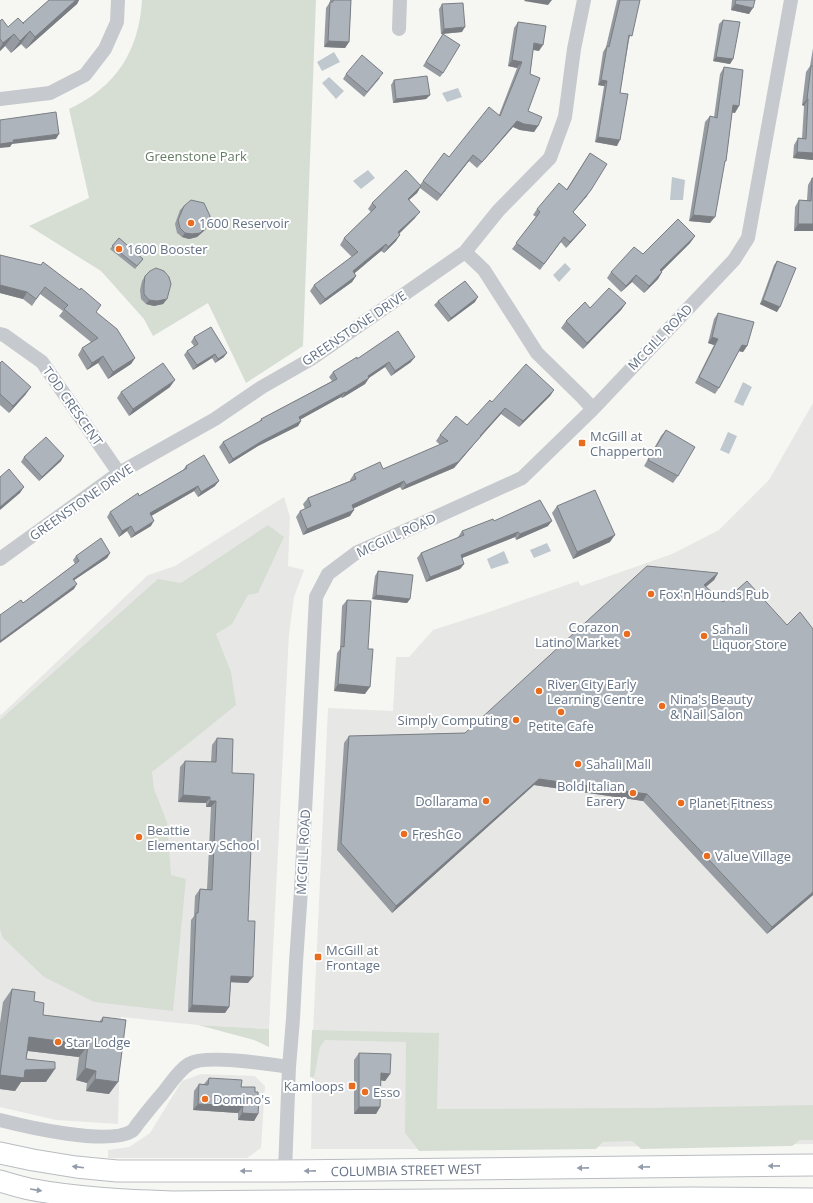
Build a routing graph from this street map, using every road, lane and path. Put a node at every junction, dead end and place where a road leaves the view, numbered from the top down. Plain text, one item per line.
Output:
1 (118, 0) edge
2 (400, 0) edge
3 (584, 0) edge
4 (791, 0) edge
5 (399, 29) dead end
6 (0, 99) edge
7 (465, 252) junction
8 (0, 334) edge
9 (593, 409) junction
10 (119, 473) junction
11 (0, 559) edge
12 (289, 1067) junction
13 (0, 1120) edge
14 (0, 1153) edge
15 (813, 1165) edge
16 (285, 1171) junction
17 (0, 1181) edge
18 (813, 1199) edge
19 (209, 1202) edge
20 (283, 1202) edge

1 - 6 street
2 - 5 street
3 - 7 street, GREENSTONE DRIVE
4 - 9 street, MCGILL ROAD
7 - 9 street
7 - 10 street, GREENSTONE DRIVE
8 - 10 street, TOD CRESCENT
9 - 12 street, MCGILL ROAD
10 - 11 street, GREENSTONE DRIVE
12 - 13 street
12 - 16 street, MCGILL ROAD
16 -> 14 main road, COLUMBIA STREET WEST
15 -> 16 main road, COLUMBIA STREET WEST
16 - 20 main road, MCGILL ROAD
17 -> 19 main road
18 - 20 main road
19 - 20 main road

